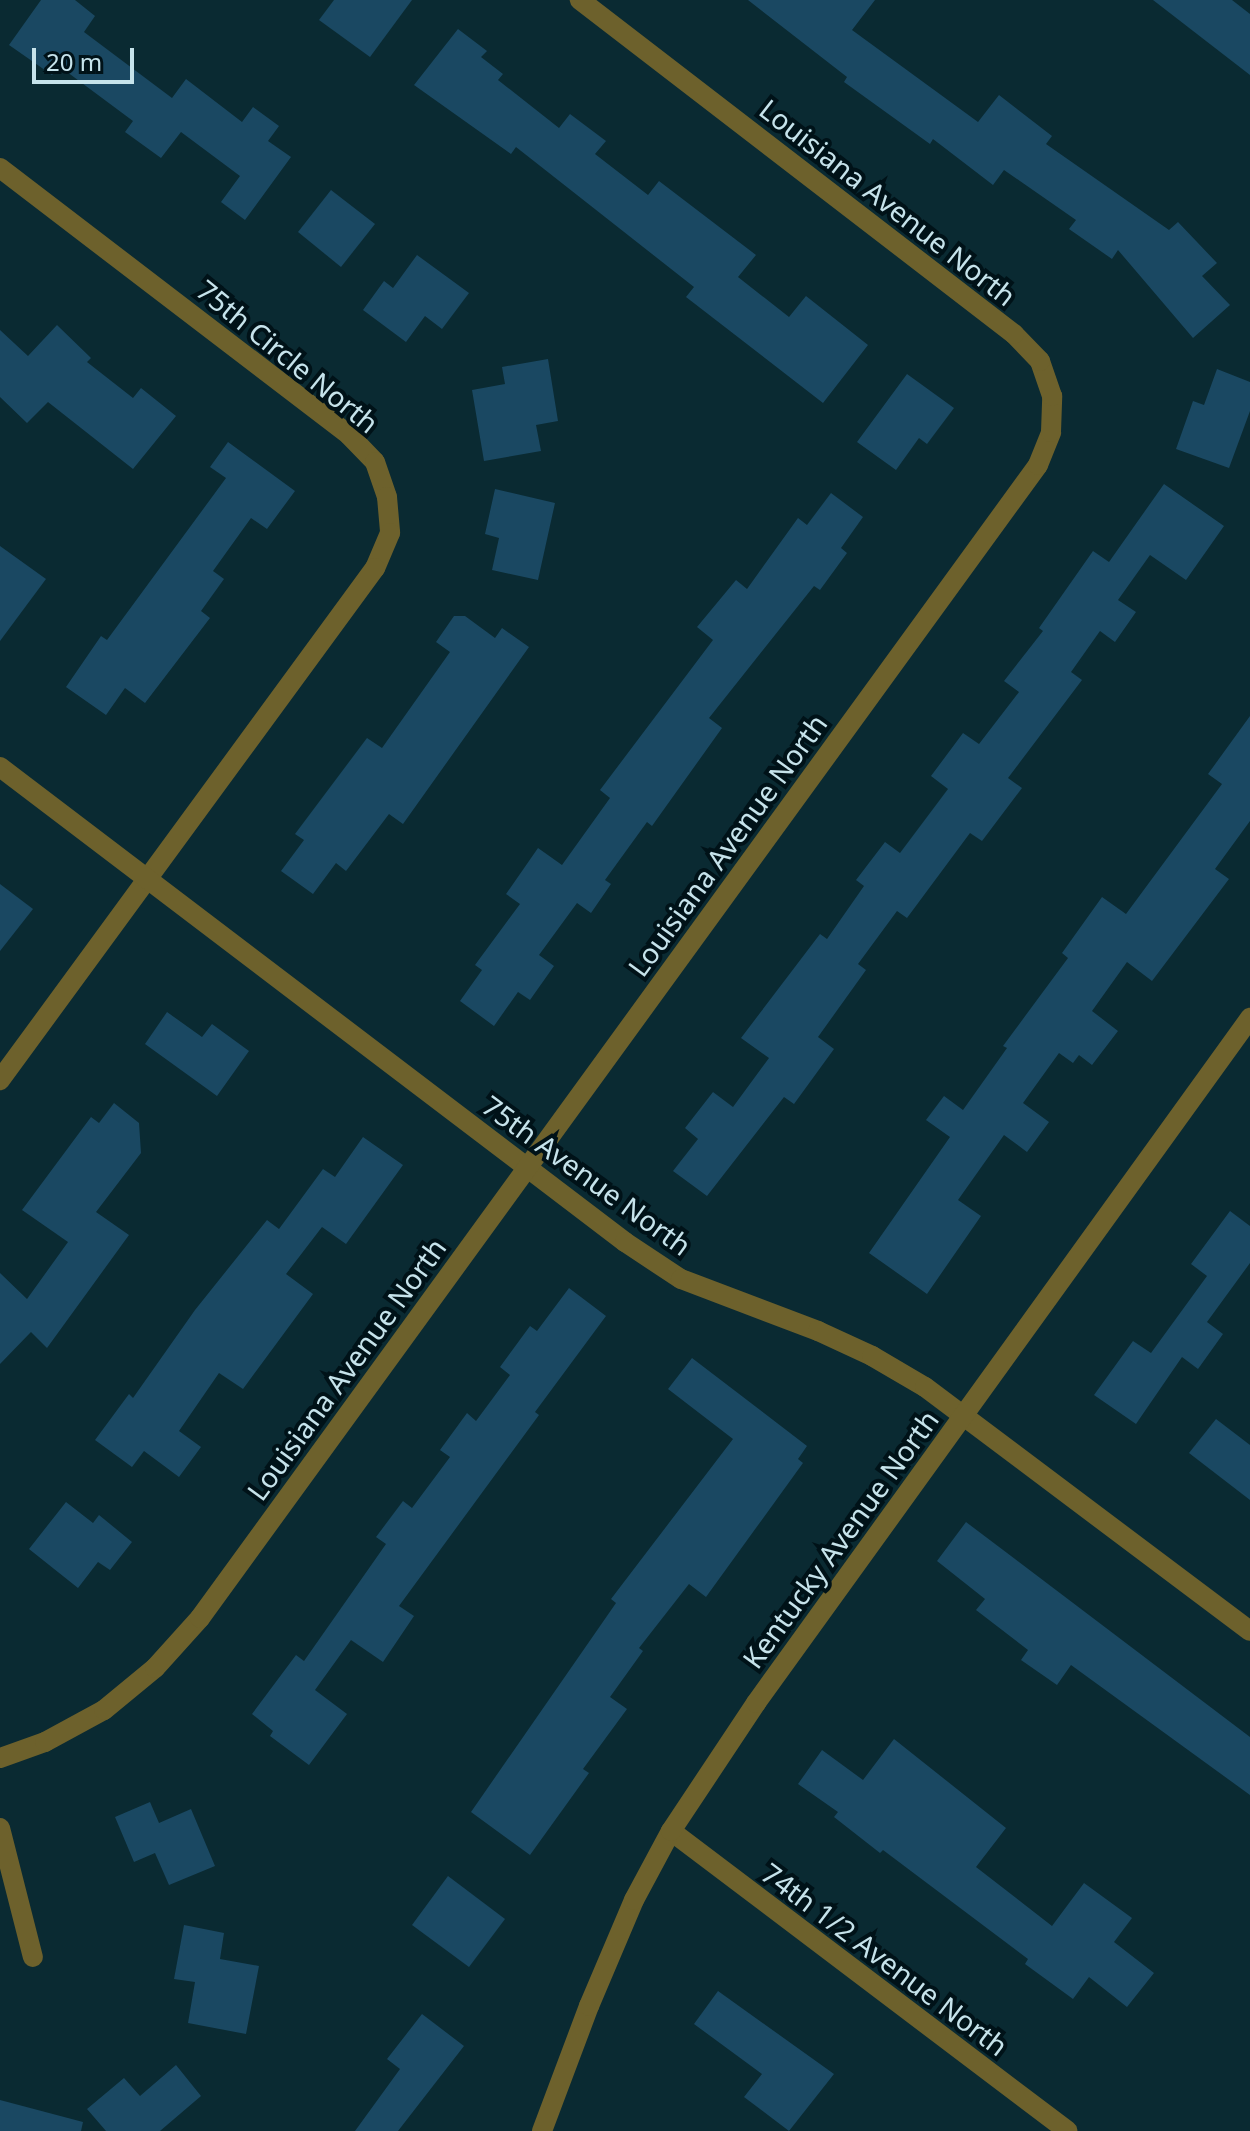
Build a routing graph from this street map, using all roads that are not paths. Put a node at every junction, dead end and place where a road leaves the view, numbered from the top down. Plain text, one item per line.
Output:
1 (580, 0) edge
2 (0, 168) edge
3 (0, 767) edge
4 (148, 880) junction
5 (1250, 1018) edge
6 (0, 1080) edge
7 (527, 1168) junction
8 (965, 1415) junction
9 (1250, 1631) edge
10 (0, 1758) edge
11 (0, 1828) edge
12 (671, 1831) junction
13 (33, 1957) dead end
14 (542, 2131) edge
15 (1067, 2131) edge

1 - 7 street, Louisiana Avenue North
2 - 4 street, 75th Circle North
3 - 4 street, 75th Avenue North
4 - 6 street, 75th Circle North
4 - 7 street, 75th Avenue North
5 - 8 street, Kentucky Avenue North
7 - 8 street, 75th Avenue North
7 - 10 street, Louisiana Avenue North
8 - 9 street, 75th Avenue North
8 - 12 street, Kentucky Avenue North
11 - 13 street
12 - 14 street, Kentucky Avenue North
12 - 15 street, 74th 1/2 Avenue North

